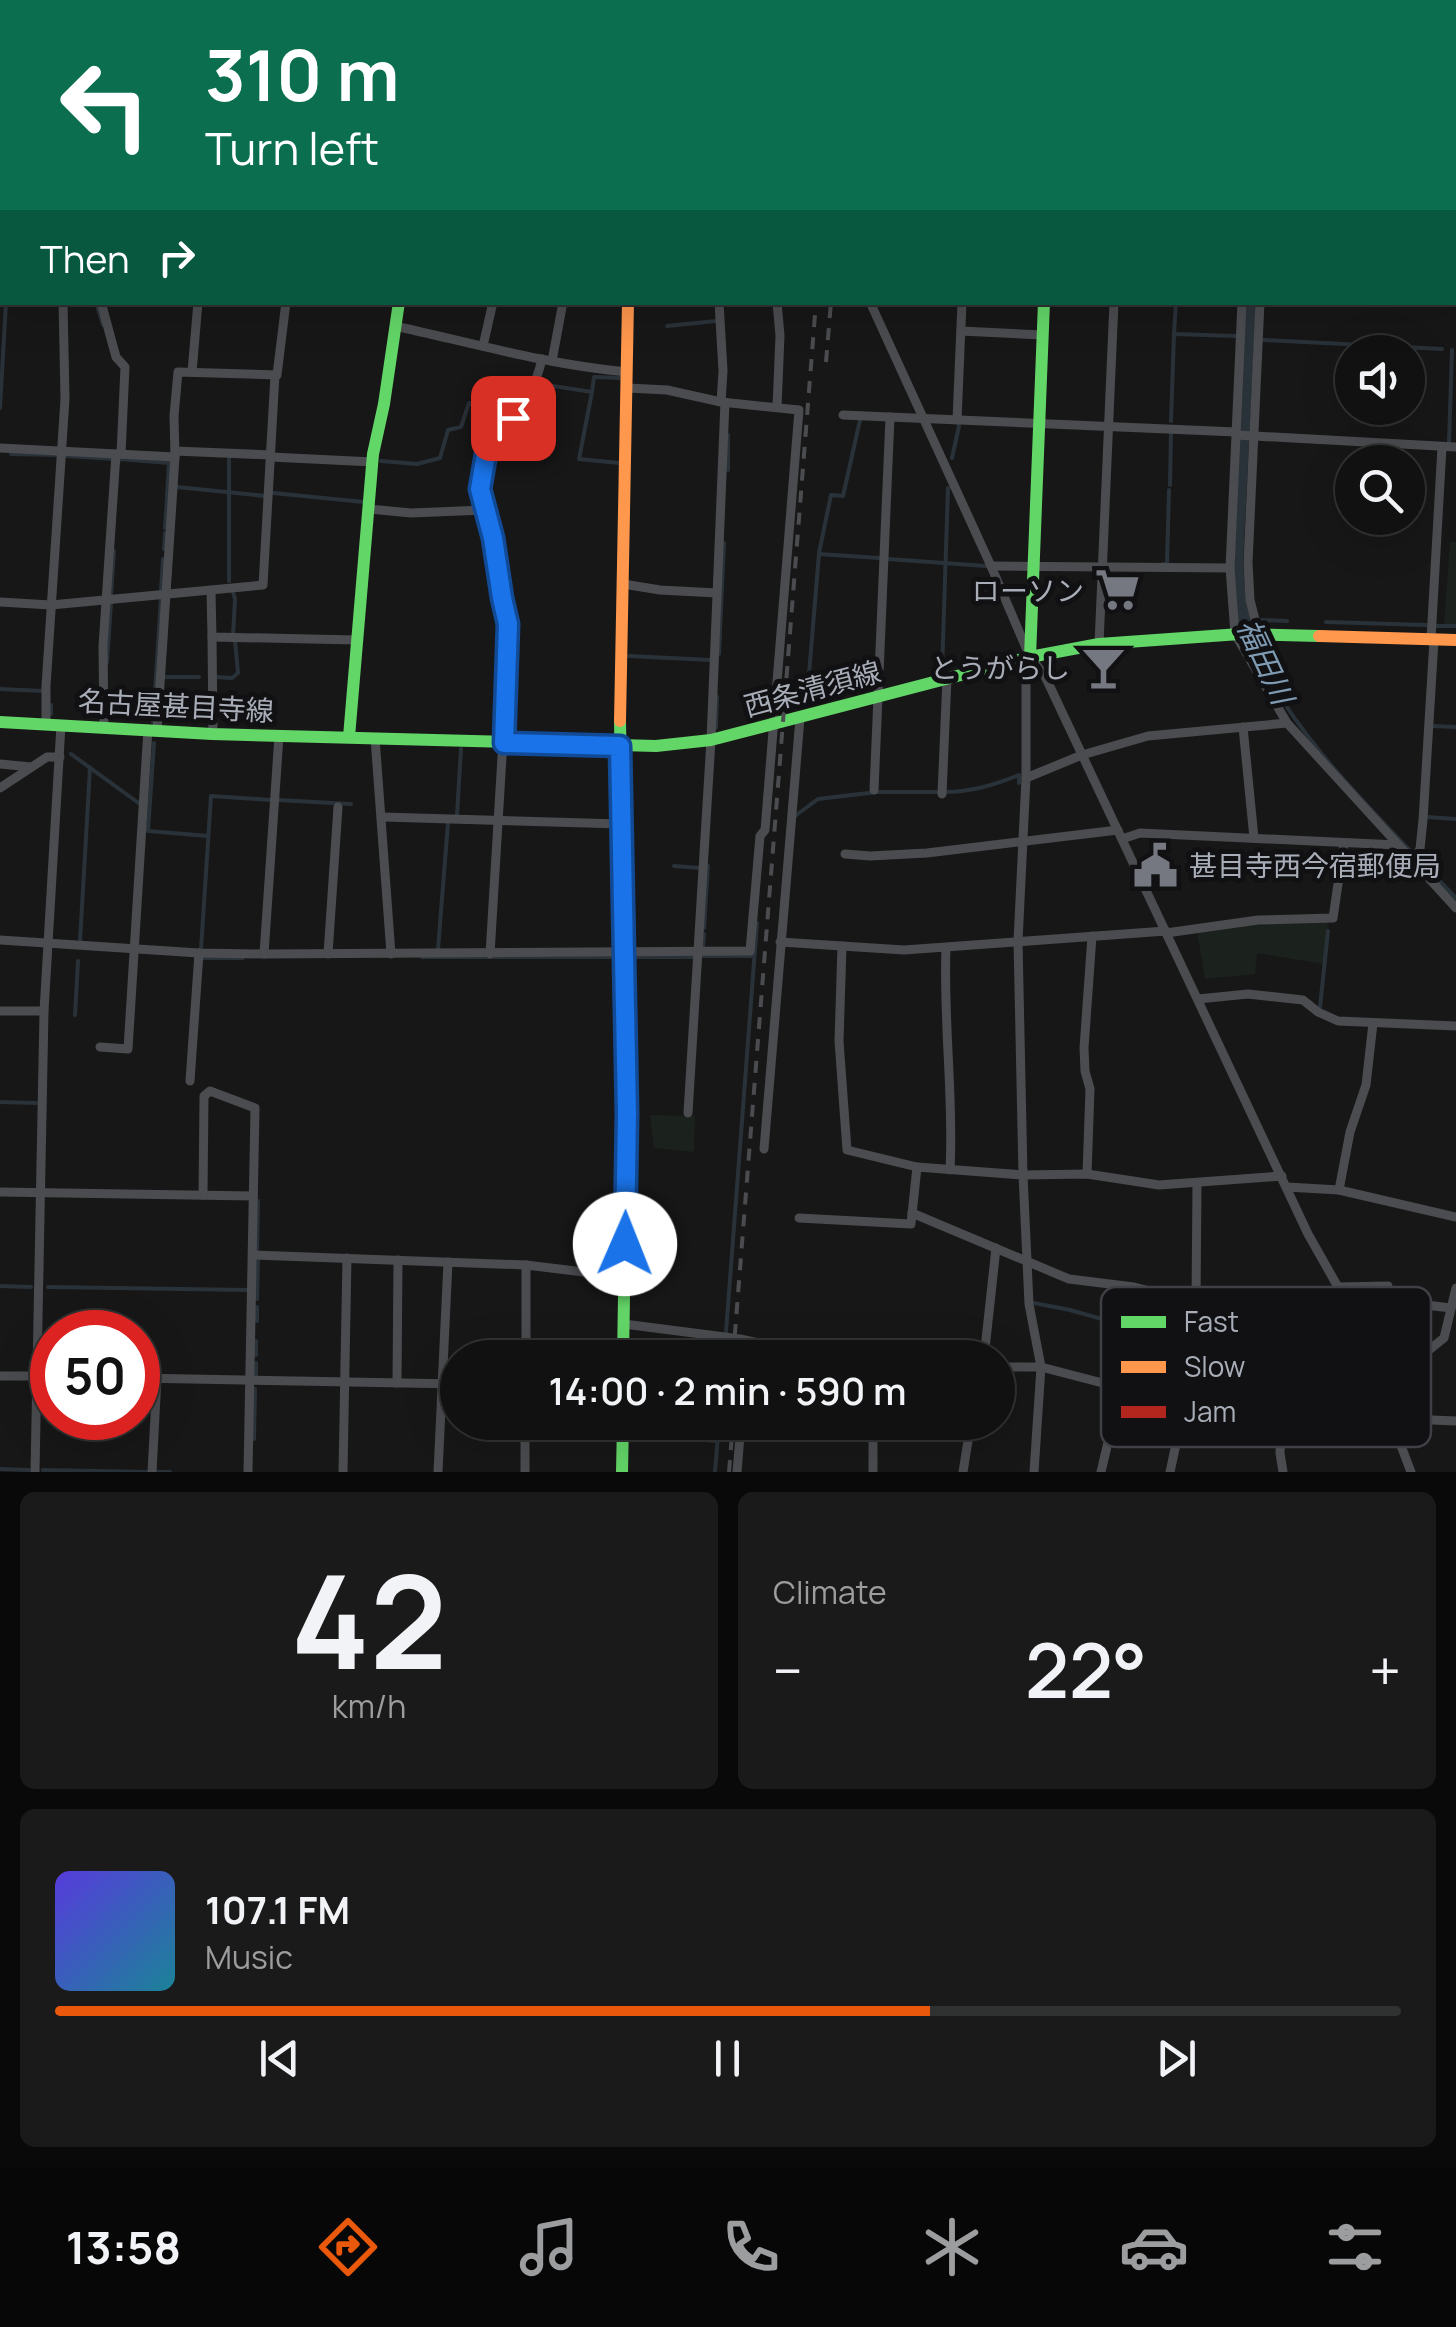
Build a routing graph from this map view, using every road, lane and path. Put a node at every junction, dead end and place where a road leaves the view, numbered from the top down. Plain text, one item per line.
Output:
1 (63, 305) edge
2 (102, 305) edge
3 (198, 305) edge
4 (286, 305) edge
5 (398, 305) edge
6 (492, 305) edge
7 (562, 305) edge
8 (628, 305) edge
9 (719, 305) edge
10 (776, 305) edge
11 (871, 305) edge
12 (962, 305) edge
13 (1044, 305) edge
14 (1114, 305) edge
15 (1242, 305) edge
16 (1260, 305) edge
17 (395, 326) junction
18 (960, 331) junction
19 (1043, 334) junction
20 (483, 346) junction
21 (547, 360) junction
22 (192, 372) junction
23 (627, 372) junction
24 (275, 375) junction
25 (627, 388) junction
26 (723, 402) junction
27 (777, 408) junction
28 (844, 415) dead end
29 (890, 417) junction
30 (922, 418) junction
31 (957, 420) junction
32 (1039, 424) junction
33 (1108, 426) junction
34 (1237, 434) junction
35 (1253, 436) junction
36 (1442, 446) junction
37 (1456, 447) edge
38 (0, 448) edge
39 (62, 451) junction
40 (119, 454) junction
41 (175, 454) junction
42 (271, 456) junction
43 (373, 462) junction
44 (369, 509) junction
45 (484, 510) junction
46 (991, 566) junction
47 (1033, 567) junction
48 (1102, 567) junction
49 (1230, 568) junction
50 (623, 584) junction
51 (211, 591) junction
52 (718, 593) junction
53 (166, 594) junction
54 (107, 600) junction
55 (0, 602) edge
56 (51, 606) junction
57 (1247, 634) junction
58 (212, 638) junction
59 (357, 640) junction
60 (1432, 640) junction
61 (1456, 640) edge
62 (1099, 644) junction
63 (1030, 656) junction
64 (947, 678) junction
65 (877, 697) junction
66 (800, 718) junction
67 (0, 722) edge
68 (1287, 723) junction
69 (46, 724) junction
70 (774, 724) junction
71 (61, 725) junction
72 (104, 727) junction
73 (1243, 727) junction
74 (152, 730) junction
75 (213, 734) junction
76 (280, 736) junction
77 (350, 737) junction
78 (375, 738) junction
79 (710, 740) junction
80 (504, 743) junction
81 (620, 746) junction
82 (1082, 755) junction
83 (60, 757) junction
84 (0, 764) edge
85 (31, 767) junction
86 (1026, 778) junction
87 (0, 788) edge
88 (874, 790) dead end
89 (942, 794) dead end
90 (338, 806) dead end
91 (383, 817) junction
92 (498, 821) junction
93 (621, 824) junction
94 (1120, 835) junction
95 (1254, 838) junction
96 (1022, 840) junction
97 (1344, 842) junction
98 (1398, 846) junction
99 (846, 854) dead end
100 (1412, 860) junction
101 (1456, 908) edge
102 (1166, 932) junction
103 (1092, 936) junction
104 (0, 940) edge
105 (780, 942) junction
106 (1018, 942) junction
107 (48, 943) junction
108 (842, 946) junction
109 (946, 948) junction
110 (136, 949) junction
111 (698, 952) junction
112 (198, 953) junction
113 (624, 953) junction
114 (264, 954) junction
115 (328, 954) junction
116 (391, 954) junction
117 (490, 954) junction
118 (1198, 999) junction
119 (0, 1011) edge
120 (44, 1011) junction
121 (1373, 1023) junction
122 (1456, 1026) edge
123 (100, 1047) dead end
124 (190, 1081) dead end
125 (688, 1113) dead end
126 (764, 1148) dead end
127 (917, 1168) junction
128 (950, 1170) junction
129 (1087, 1174) junction
130 (1023, 1175) junction
131 (1285, 1182) junction
132 (1197, 1183) junction
133 (1338, 1190) junction
134 (0, 1192) edge
135 (40, 1193) junction
136 (204, 1195) junction
137 (253, 1196) junction
138 (912, 1213) junction
139 (1456, 1217) edge
140 (799, 1218) dead end
141 (996, 1248) junction
142 (253, 1256) junction
143 (347, 1258) junction
144 (398, 1260) junction
145 (448, 1262) junction
146 (1028, 1263) junction
147 (526, 1265) junction
148 (625, 1277) junction
149 (1134, 1287) edge
150 (1200, 1287) edge
151 (1338, 1287) joint
152 (1388, 1287) edge
153 (1456, 1288) edge
154 (38, 1310) edge
155 (1452, 1313) edge
156 (624, 1324) junction
157 (444, 1340) edge
158 (526, 1340) edge
159 (624, 1340) edge
160 (743, 1340) edge
161 (986, 1340) edge
162 (1431, 1350) edge
163 (1015, 1367) edge
164 (1041, 1368) junction
165 (0, 1376) edge
166 (30, 1376) edge
167 (160, 1378) edge
168 (250, 1380) junction
169 (345, 1382) junction
170 (1101, 1382) edge
171 (397, 1383) junction
172 (440, 1384) edge
173 (440, 1413) edge
174 (1431, 1419) edge
175 (1456, 1420) edge
176 (36, 1440) edge
177 (153, 1440) edge
178 (525, 1440) edge
179 (623, 1440) edge
180 (740, 1440) edge
181 (873, 1440) edge
182 (969, 1440) edge
183 (1107, 1447) edge
184 (1176, 1447) edge
185 (1280, 1447) edge
186 (1402, 1447) edge
187 (36, 1472) edge
188 (152, 1472) edge
189 (248, 1472) edge
190 (343, 1472) edge
191 (438, 1472) edge
192 (524, 1472) edge
193 (622, 1472) edge
194 (737, 1472) edge
195 (873, 1472) edge
196 (964, 1472) edge
197 (1034, 1472) edge
198 (1101, 1472) edge
199 (1170, 1472) edge
200 (1283, 1472) edge
201 (1411, 1472) edge

1 - 39 street
2 - 40 street
3 - 22 street
4 - 24 street
5 - 17 main road
6 - 20 street
7 - 21 street
8 - 23 main road
9 - 26 street
10 - 27 street
11 - 30 street
12 - 18 street
13 - 19 main road
14 - 33 street
15 - 34 street
16 - 35 street
17 - 20 street
17 - 43 main road
18 - 19 street
18 - 31 street
19 - 32 main road
20 - 21 street
21 - 23 street
21 - 45 street
22 - 24 street
22 - 41 street
23 - 25 main road
24 - 42 street
25 - 26 street
25 - 50 main road
26 - 27 street
26 - 52 street
27 - 70 street
28 - 29 street
29 - 30 street
29 - 65 street
30 - 31 street
30 - 46 street
31 - 32 street
32 - 33 street
32 - 47 main road
33 - 34 street
33 - 48 street
34 - 35 street
34 - 49 street
35 - 36 street
35 - 57 street
36 - 37 street
36 - 60 street
38 - 39 street
39 - 40 street
39 - 56 street
40 - 41 street
40 - 54 street
41 - 42 street
41 - 53 street
42 - 43 street
42 - 51 street
43 - 44 main road
44 - 45 street
44 - 59 main road
45 - 80 street
46 - 47 street
46 - 63 street
47 - 48 street
47 - 63 main road
48 - 49 street
48 - 62 street
49 - 57 street
50 - 52 street
50 - 81 main road
51 - 53 street
51 - 58 street
52 - 79 street
53 - 54 street
53 - 74 street
54 - 56 street
54 - 72 street
55 - 56 street
56 - 69 street
57 - 60 main road, 西条清須線
57 - 62 main road, 西条清須線
57 - 68 street
58 - 59 street
58 - 75 street
59 - 77 main road
60 - 61 main road, 西条清須線
60 - 100 street
62 - 63 main road, 西条清須線
63 - 64 main road, 西条清須線
63 - 82 street
63 - 86 street
64 - 65 main road, 西条清須線
64 - 89 street
65 - 66 main road, 西条清須線
65 - 88 street
66 - 70 main road, 西条清須線
66 - 105 street
67 - 69 main road, 名古屋甚目寺線
68 - 73 street
68 - 98 street
69 - 71 main road, 名古屋甚目寺線
70 - 79 main road, 西条清須線
70 - 111 street
71 - 72 main road, 名古屋甚目寺線
71 - 83 street
72 - 74 main road, 名古屋甚目寺線
73 - 82 street
73 - 95 street
74 - 75 main road, 名古屋甚目寺線
74 - 110 street
75 - 76 main road, 名古屋甚目寺線
76 - 77 main road, 名古屋甚目寺線
76 - 114 street
77 - 78 main road, 名古屋甚目寺線
78 - 80 main road, 名古屋甚目寺線
78 - 91 street
79 - 81 main road, 西条清須線
79 - 111 street
80 - 81 main road, 西条清須線
80 - 92 street
81 - 93 main road
82 - 86 street
82 - 94 street
83 - 85 street
83 - 107 street
84 - 85 street
85 - 87 street
86 - 96 street
90 - 115 street
91 - 92 street
91 - 116 street
92 - 93 street
92 - 117 street
93 - 113 main road
94 - 95 street
94 - 96 street
94 - 102 street
95 - 97 street
96 - 99 street
96 - 106 street
97 - 98 street
97 - 102 street
98 - 100 street
100 - 101 street
102 - 103 street
102 - 118 street
103 - 106 street
103 - 129 street
104 - 107 street
105 - 108 street
105 - 126 street
106 - 109 street
106 - 130 street
107 - 110 street
107 - 120 street
108 - 109 street
108 - 127 street
109 - 128 street
110 - 112 street
110 - 123 street
111 - 113 street
111 - 125 street
112 - 114 street
112 - 124 street
113 - 117 street
113 - 148 main road
114 - 115 street
115 - 116 street
116 - 117 street
118 - 121 street
118 - 131 street
119 - 120 street
120 - 135 street
121 - 122 street
121 - 133 street
127 - 128 street
127 - 138 street
128 - 130 street
129 - 130 street
129 - 132 street
130 - 146 street
131 - 132 street
131 - 133 street
131 - 151 street
132 - 150 street
133 - 139 street
134 - 135 street
135 - 136 street
135 - 154 street
136 - 137 street
136 - 137 street
137 - 142 street
138 - 140 street
138 - 141 street
141 - 146 street
141 - 161 street
142 - 143 street
142 - 168 street
143 - 144 street
143 - 169 street
144 - 145 street
144 - 171 street
145 - 147 street
145 - 157 street
146 - 149 street
146 - 164 street
147 - 148 street
147 - 158 street
148 - 156 main road
151 - 152 street
153 - 155 street
155 - 162 street
156 - 159 main road
156 - 160 street
163 - 164 street
164 - 170 street
164 - 197 street
165 - 166 street
167 - 168 street
168 - 169 street
168 - 189 street
169 - 171 street
169 - 190 street
171 - 172 street
173 - 191 street
174 - 175 street
176 - 187 street
177 - 188 street
178 - 192 street
179 - 193 main road
180 - 194 street
181 - 195 street
182 - 196 street
183 - 198 street
184 - 199 street
185 - 200 street
186 - 201 street

